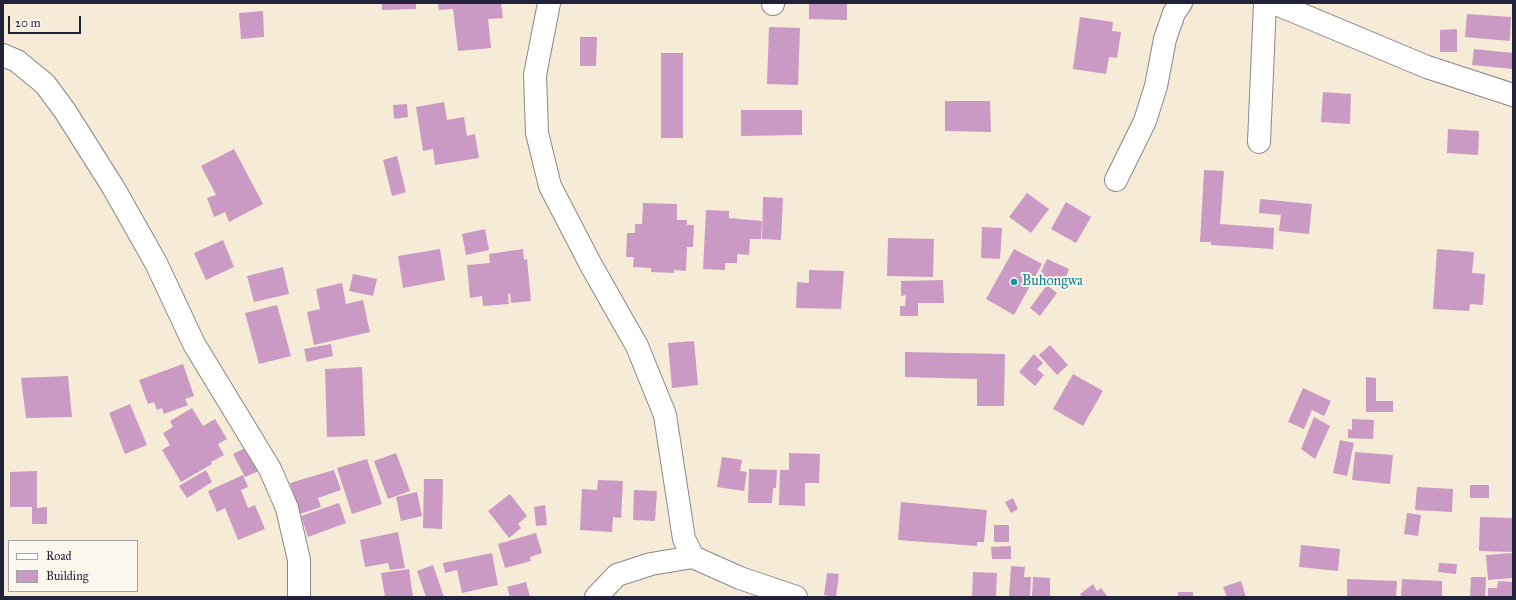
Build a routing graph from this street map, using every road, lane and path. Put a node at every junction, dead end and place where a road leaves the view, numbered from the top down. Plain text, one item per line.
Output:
1 (549, 3) edge
2 (1181, 3) edge
3 (1265, 3) edge
4 (1274, 3) edge
5 (3, 55) edge
6 (1513, 95) edge
7 (1258, 142) dead end
8 (1116, 180) dead end
9 (693, 557) junction
10 (299, 597) edge
11 (596, 597) edge
12 (796, 597) edge

1 - 9 street
2 - 8 street
3 - 7 street
4 - 6 street
5 - 10 street
9 - 11 street
9 - 12 street

